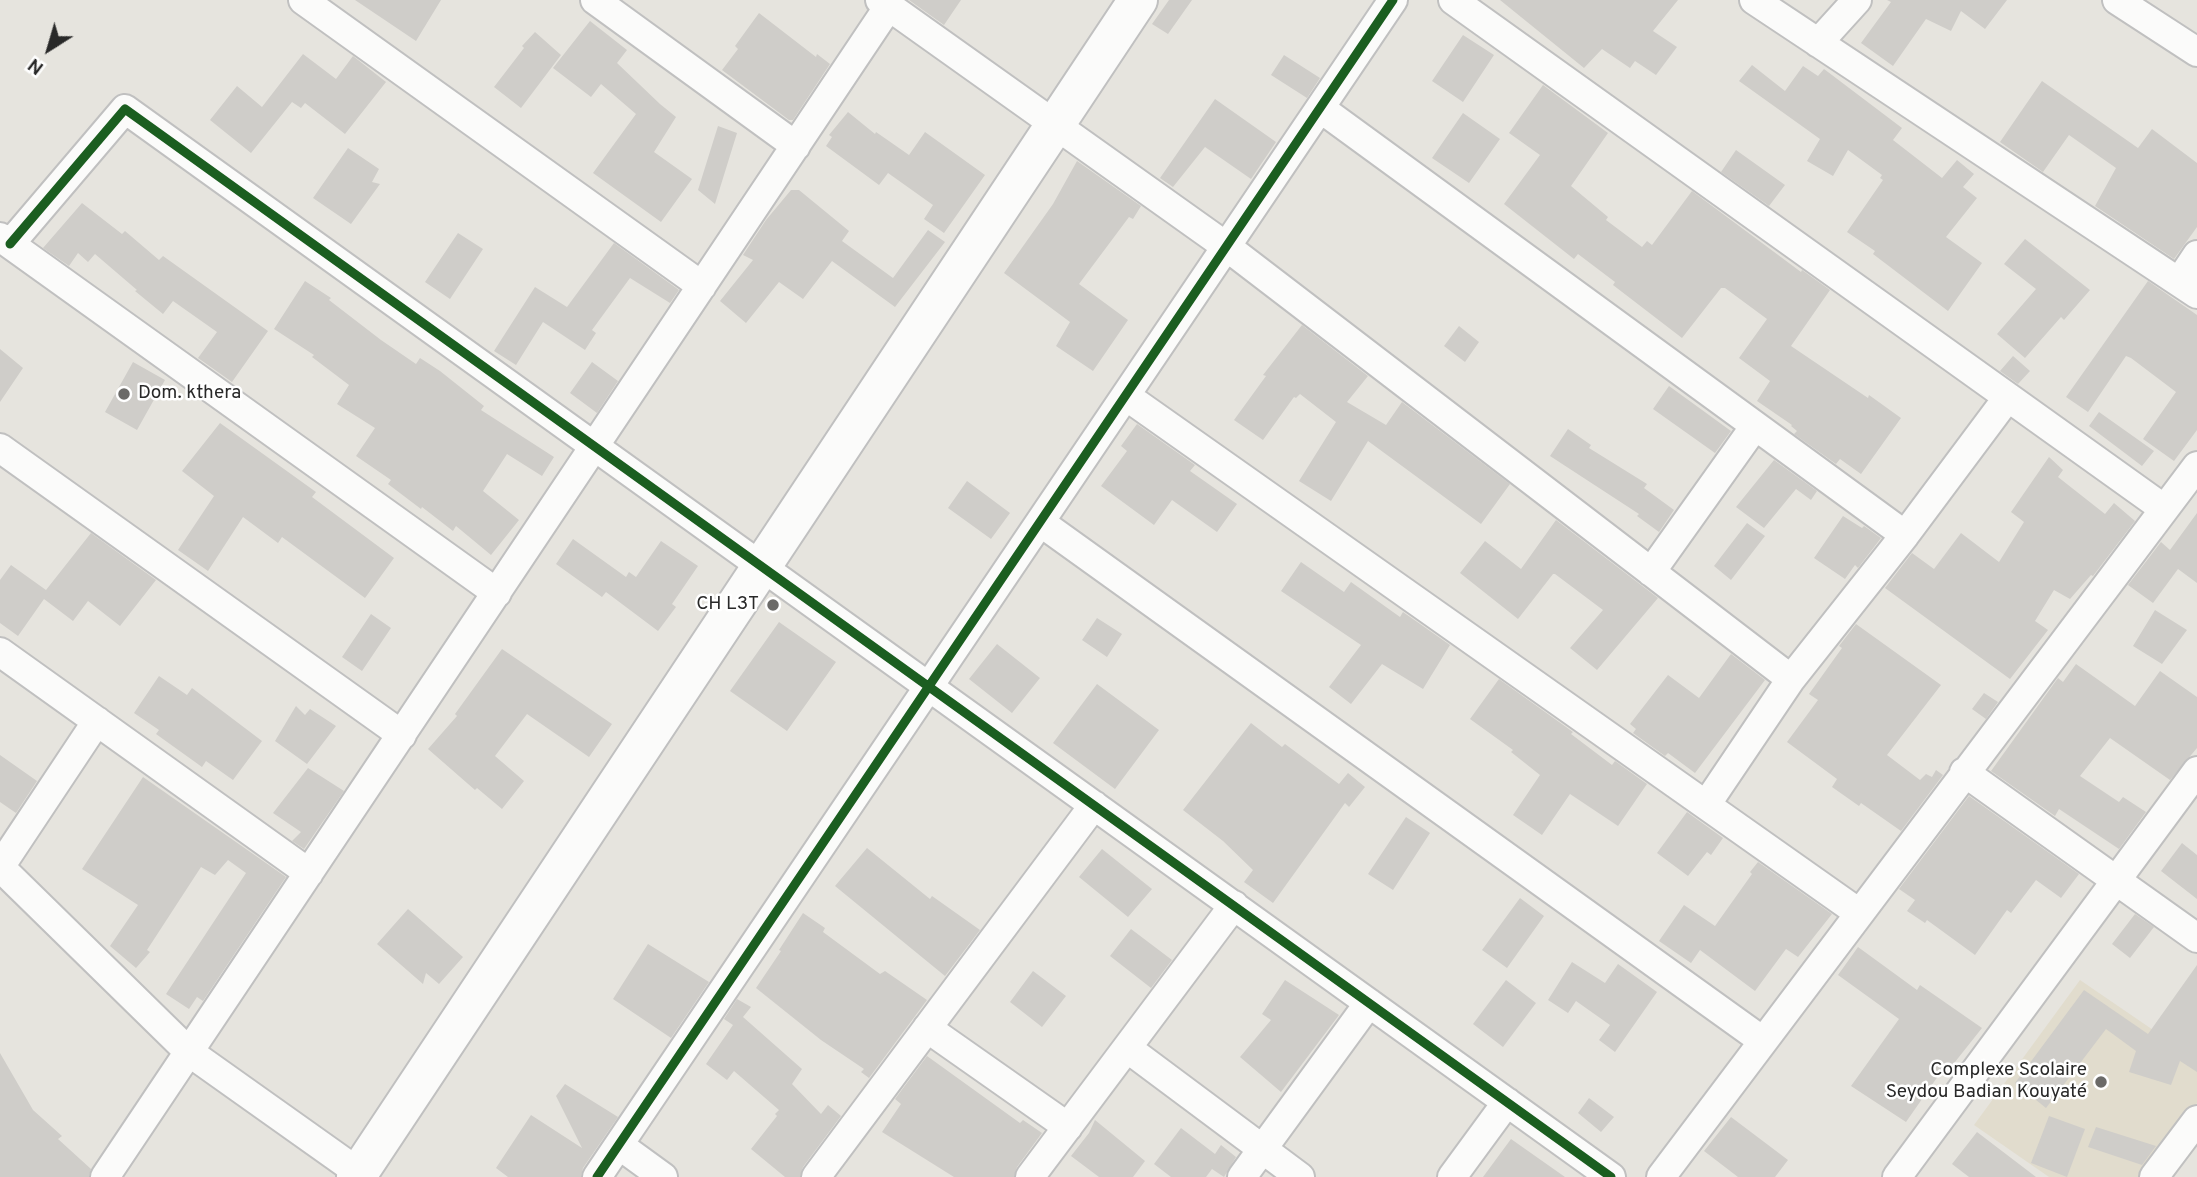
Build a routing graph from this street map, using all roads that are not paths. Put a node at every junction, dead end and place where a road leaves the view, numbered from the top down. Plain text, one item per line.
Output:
1 (303, 0) edge
2 (595, 0) edge
3 (1138, 0) edge
4 (1393, 0) edge
5 (1453, 0) edge
6 (1754, 0) edge
7 (1857, 0) edge
8 (2117, 0) edge
9 (885, 3) edge
10 (1818, 43) junction
11 (2197, 52) edge
12 (1320, 108) junction
13 (1055, 125) junction
14 (796, 146) junction
15 (5, 241) edge
16 (1227, 247) junction
17 (2197, 255) edge
18 (702, 286) junction
19 (2188, 288) edge
20 (1126, 396) junction
21 (2008, 397) junction
22 (1755, 426) junction
23 (595, 447) junction
24 (0, 449) edge
25 (2197, 466) edge
26 (2163, 508) junction
27 (1040, 522) junction
28 (1905, 534) junction
29 (762, 567) junction
30 (1651, 572) junction
31 (496, 593) junction
32 (0, 652) edge
33 (1791, 679) junction
34 (929, 686) junction
35 (97, 721) junction
36 (402, 735) junction
37 (2197, 771) edge
38 (1964, 772) junction
39 (1094, 805) junction
40 (1706, 806) junction
41 (0, 867) edge
42 (309, 873) junction
43 (2118, 881) junction
44 (1234, 905) junction
45 (1859, 913) junction
46 (2197, 938) edge
47 (1369, 1003) junction
48 (927, 1028) junction
49 (1763, 1041) junction
50 (1127, 1048) junction
51 (189, 1052) junction
52 (1507, 1102) junction
53 (1068, 1127) junction
54 (2192, 1136) edge
55 (619, 1145) junction
56 (1262, 1149) junction
57 (360, 1176) edge
58 (106, 1177) edge
59 (597, 1177) edge
60 (663, 1177) edge
61 (816, 1177) edge
62 (1030, 1177) edge
63 (1242, 1177) edge
64 (1300, 1177) edge
65 (1452, 1177) edge
66 (1611, 1177) edge
67 (1661, 1177) edge
68 (1897, 1177) edge
69 (2154, 1177) edge

1 - 18 street
2 - 14 street
3 - 13 street
4 - 12 street
5 - 21 street
6 - 10 street
7 - 10 street
8 - 11 street
9 - 13 street
9 - 14 street
10 - 19 street
12 - 16 street
12 - 22 street
13 - 16 street
13 - 29 street
14 - 18 street
15 - 23 street
15 - 31 street
16 - 20 street
16 - 30 street
17 - 19 street
18 - 23 street
20 - 27 street
20 - 40 street
21 - 26 street
21 - 28 street
22 - 28 street
22 - 30 street
23 - 29 street
23 - 31 street
24 - 36 street
25 - 26 street
26 - 38 street
27 - 34 street
27 - 49 street
28 - 33 street
29 - 34 street
29 - 57 street
30 - 33 street
31 - 36 street
32 - 35 street
33 - 40 street
34 - 39 street
34 - 55 street
35 - 41 street
35 - 42 street
36 - 42 street
37 - 43 street
38 - 43 street
38 - 45 street
39 - 44 street
39 - 48 street
40 - 45 street
41 - 51 street
42 - 51 street
43 - 46 street
43 - 68 street
44 - 47 street
44 - 50 street
45 - 49 street
47 - 52 street
47 - 56 street
48 - 53 street
48 - 61 street
49 - 67 street
50 - 53 street
50 - 56 street
51 - 57 street
51 - 58 street
52 - 65 street
52 - 66 street
53 - 62 street
54 - 69 street
55 - 59 street
55 - 60 street
56 - 63 street
56 - 64 street

